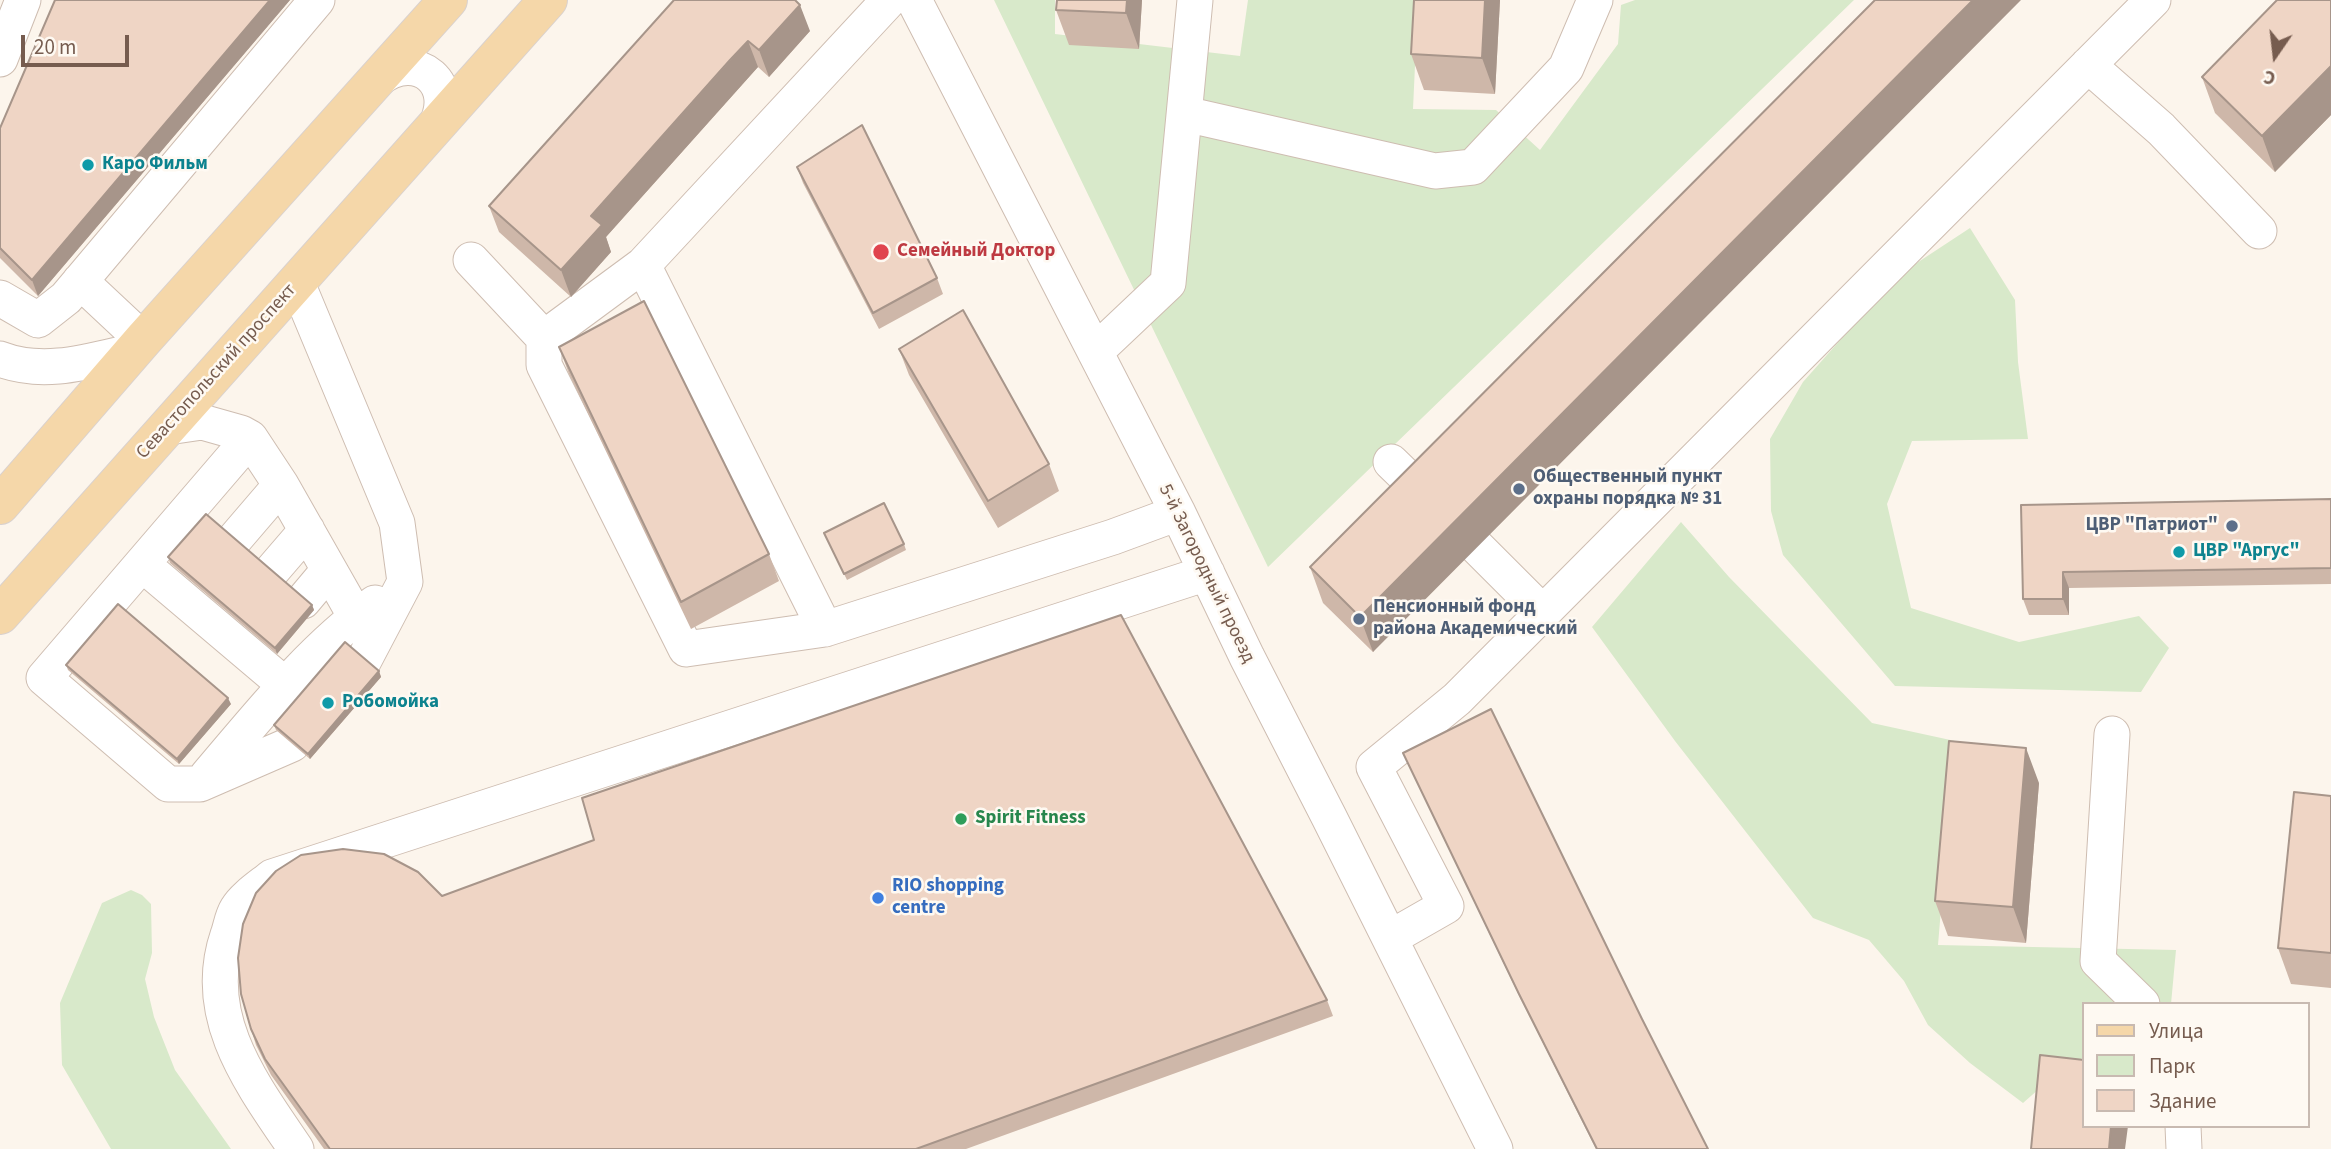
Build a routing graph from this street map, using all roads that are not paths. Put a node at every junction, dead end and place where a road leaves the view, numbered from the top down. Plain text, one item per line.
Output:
1 (23, 0) edge
2 (317, 0) edge
3 (448, 0) edge
4 (548, 0) edge
5 (889, 0) edge
6 (914, 0) edge
7 (1195, 0) edge
8 (1595, 0) edge
9 (2153, 0) edge
10 (0, 59) edge
11 (2088, 65) junction
12 (378, 79) junction
13 (1185, 114) junction
14 (434, 128) junction
15 (2259, 232) dead end
16 (471, 260) dead end
17 (643, 265) junction
18 (80, 281) junction
19 (297, 283) junction
20 (0, 298) edge
21 (544, 338) junction
22 (138, 345) junction
23 (1095, 352) junction
24 (0, 359) edge
25 (168, 427) junction
26 (250, 438) junction
27 (1391, 462) dead end
28 (281, 485) junction
29 (1428, 498) edge
30 (5, 500) edge
31 (1178, 513) junction
32 (307, 530) junction
33 (233, 541) edge
34 (1477, 547) edge
35 (142, 564) junction
36 (329, 570) junction
37 (270, 573) edge
38 (1207, 573) junction
39 (405, 582) junction
40 (303, 601) edge
41 (1543, 613) junction
42 (0, 615) edge
43 (356, 617) junction
44 (825, 629) junction
45 (363, 662) edge
46 (285, 685) junction
47 (2112, 734) dead end
48 (292, 744) edge
49 (200, 783) junction
50 (1390, 938) junction
51 (2139, 1002) edge
52 (2183, 1128) edge
53 (296, 1149) edge
54 (1495, 1149) edge
55 (2184, 1149) edge

1 - 10 street
2 - 18 street
3 - 12 main road, Севастопольский проспект
4 - 14 main road, Севастопольский проспект
5 - 17 street
6 - 23 street, 5-й Загородный проезд
7 - 13 street
8 - 13 street
9 - 11 street
11 - 15 street
11 - 41 street
12 - 14 street, Севастопольский проспект
12 - 22 main road, Севастопольский проспект
13 - 23 street
14 - 19 main road, Севастопольский проспект
16 - 21 street
17 - 21 street
17 - 44 street
18 - 20 street
18 - 22 street
19 - 25 main road, Севастопольский проспект
19 - 39 street
21 - 44 street
22 - 24 street
22 - 30 main road, Севастопольский проспект
23 - 31 street, 5-й Загородный проезд
25 - 26 street
25 - 42 main road, Севастопольский проспект
26 - 28 street
26 - 35 street
27 - 29 street
28 - 32 street
28 - 33 street
31 - 38 street, 5-й Загородный проезд
31 - 44 street
32 - 36 street
32 - 37 street
34 - 41 street
35 - 46 street
35 - 49 street
36 - 40 street
36 - 43 street
38 - 50 street, 5-й Загородный проезд
38 - 53 street
39 - 43 street
39 - 45 street
41 - 50 street
43 - 46 street
46 - 49 street
47 - 51 street
48 - 49 street
50 - 54 street, 5-й Загородный проезд
52 - 55 street

